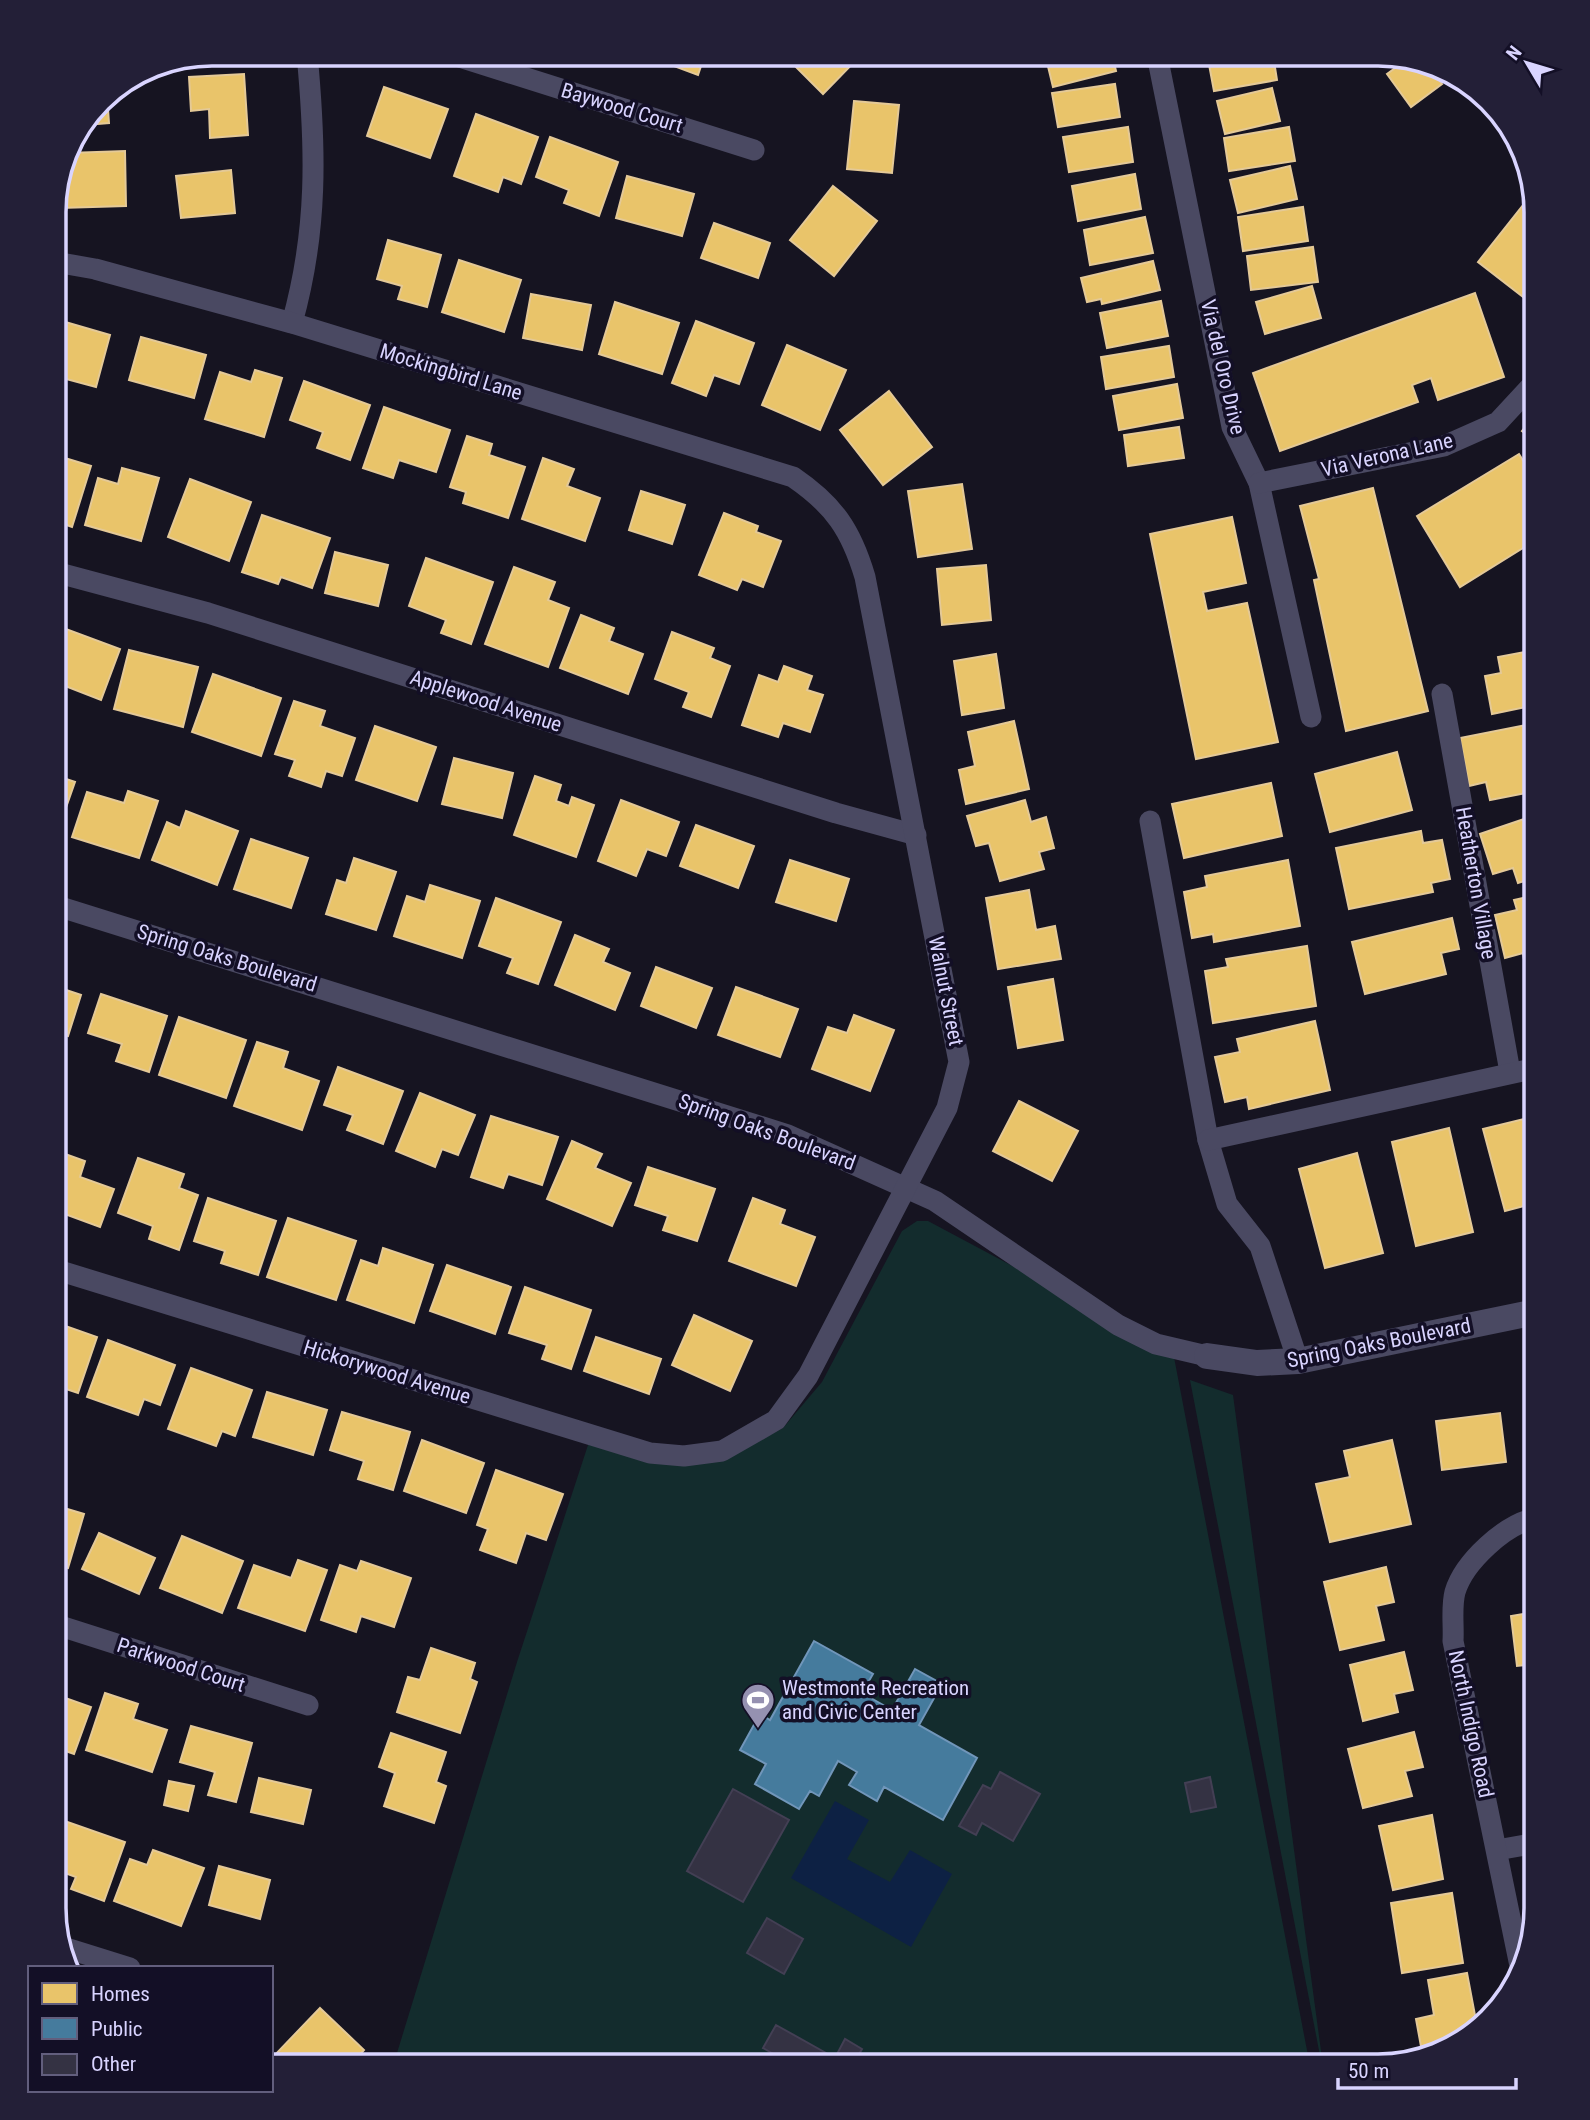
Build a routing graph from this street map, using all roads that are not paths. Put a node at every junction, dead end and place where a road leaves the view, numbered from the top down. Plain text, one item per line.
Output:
1 (308, 67) edge
2 (491, 67) edge
3 (1160, 67) edge
4 (754, 150) dead end
5 (67, 263) edge
6 (292, 323) junction
7 (1524, 394) edge
8 (1259, 483) junction
9 (834, 510) joint
10 (67, 575) edge
11 (1442, 694) dead end
12 (1311, 717) dead end
13 (1150, 821) dead end
14 (916, 835) junction
15 (67, 909) edge
16 (1524, 1070) edge
17 (1510, 1072) junction
18 (1208, 1140) junction
19 (907, 1187) junction
20 (66, 1273) edge
21 (1524, 1314) edge
22 (1207, 1356) joint
23 (1298, 1361) junction
24 (722, 1451) joint
25 (1524, 1524) edge
26 (66, 1629) edge
27 (308, 1705) dead end
28 (1524, 1845) edge
29 (1497, 1850) junction
30 (72, 1950) edge
31 (1517, 1951) edge
32 (124, 1966) edge

1 - 6 street
2 - 4 street, Baywood Court
3 - 8 street, Via del Oro Drive
5 - 6 street, Mockingbird Lane
6 - 9 street, Mockingbird Lane
7 - 8 street, Via Verona Lane
8 - 12 street, Via del Oro Drive
9 - 14 street, Walnut Street
10 - 14 street, Applewood Avenue
11 - 17 street, Heatherton Village
13 - 18 street
14 - 19 street, Walnut Street
15 - 19 street, Spring Oaks Boulevard
16 - 17 street
17 - 18 street
18 - 23 street
19 - 22 street, Spring Oaks Boulevard
19 - 24 street, Walnut Street
20 - 24 street, Hickorywood Avenue
21 - 23 street, Spring Oaks Boulevard
22 - 23 street, Spring Oaks Boulevard
25 - 29 street, North Indigo Road
26 - 27 street, Parkwood Court
28 - 29 street
29 - 31 street, North Indigo Road
30 - 32 street

